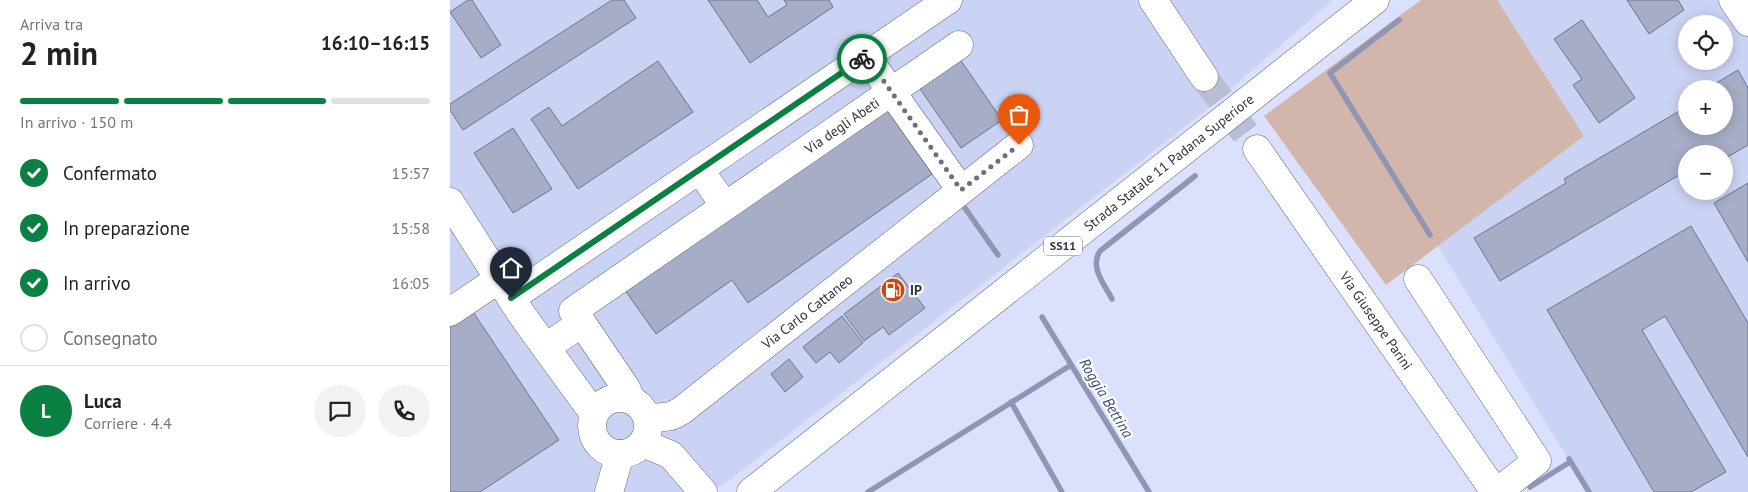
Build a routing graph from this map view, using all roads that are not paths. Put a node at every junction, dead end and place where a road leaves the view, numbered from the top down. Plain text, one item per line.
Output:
1 (948, 0) edge
2 (1153, 0) edge
3 (1375, 0) edge
4 (1733, 0) edge
5 (1748, 22) edge
6 (958, 45) dead end
7 (866, 56) junction
8 (1204, 76) tunnel mouth
9 (892, 91) junction
10 (1019, 145) dead end
11 (1257, 149) tunnel mouth
12 (699, 170) junction
13 (961, 190) junction
14 (450, 202) edge
15 (725, 206) junction
16 (1418, 279) dead end
17 (505, 288) junction
18 (450, 312) edge
19 (582, 323) junction
20 (546, 347) junction
21 (594, 414) junction
22 (635, 429) junction
23 (609, 492) edge
24 (703, 492) edge
25 (751, 492) edge
26 (1496, 492) edge

1 - 7 street
2 - 8 street
3 - 25 street, Strada Statale 11 Padana Superiore / SS11
4 - 5 street
6 - 9 street, Via degli Abeti
7 - 9 street
7 - 12 street
9 - 13 street
9 - 15 street, Via degli Abeti
10 - 13 street, Via Carlo Cattaneo
11 - 26 street, Via Giuseppe Parini
12 - 15 street
12 - 17 street
13 - 22 street, Via Carlo Cattaneo
14 - 17 street
15 - 19 street, Via degli Abeti
16 - 26 street
17 - 18 street
17 - 20 street
19 - 20 street
19 - 22 street
20 - 21 street
21 - 22 street, Via Carlo Cattaneo
21 - 22 street
22 - 23 street
22 - 24 street

